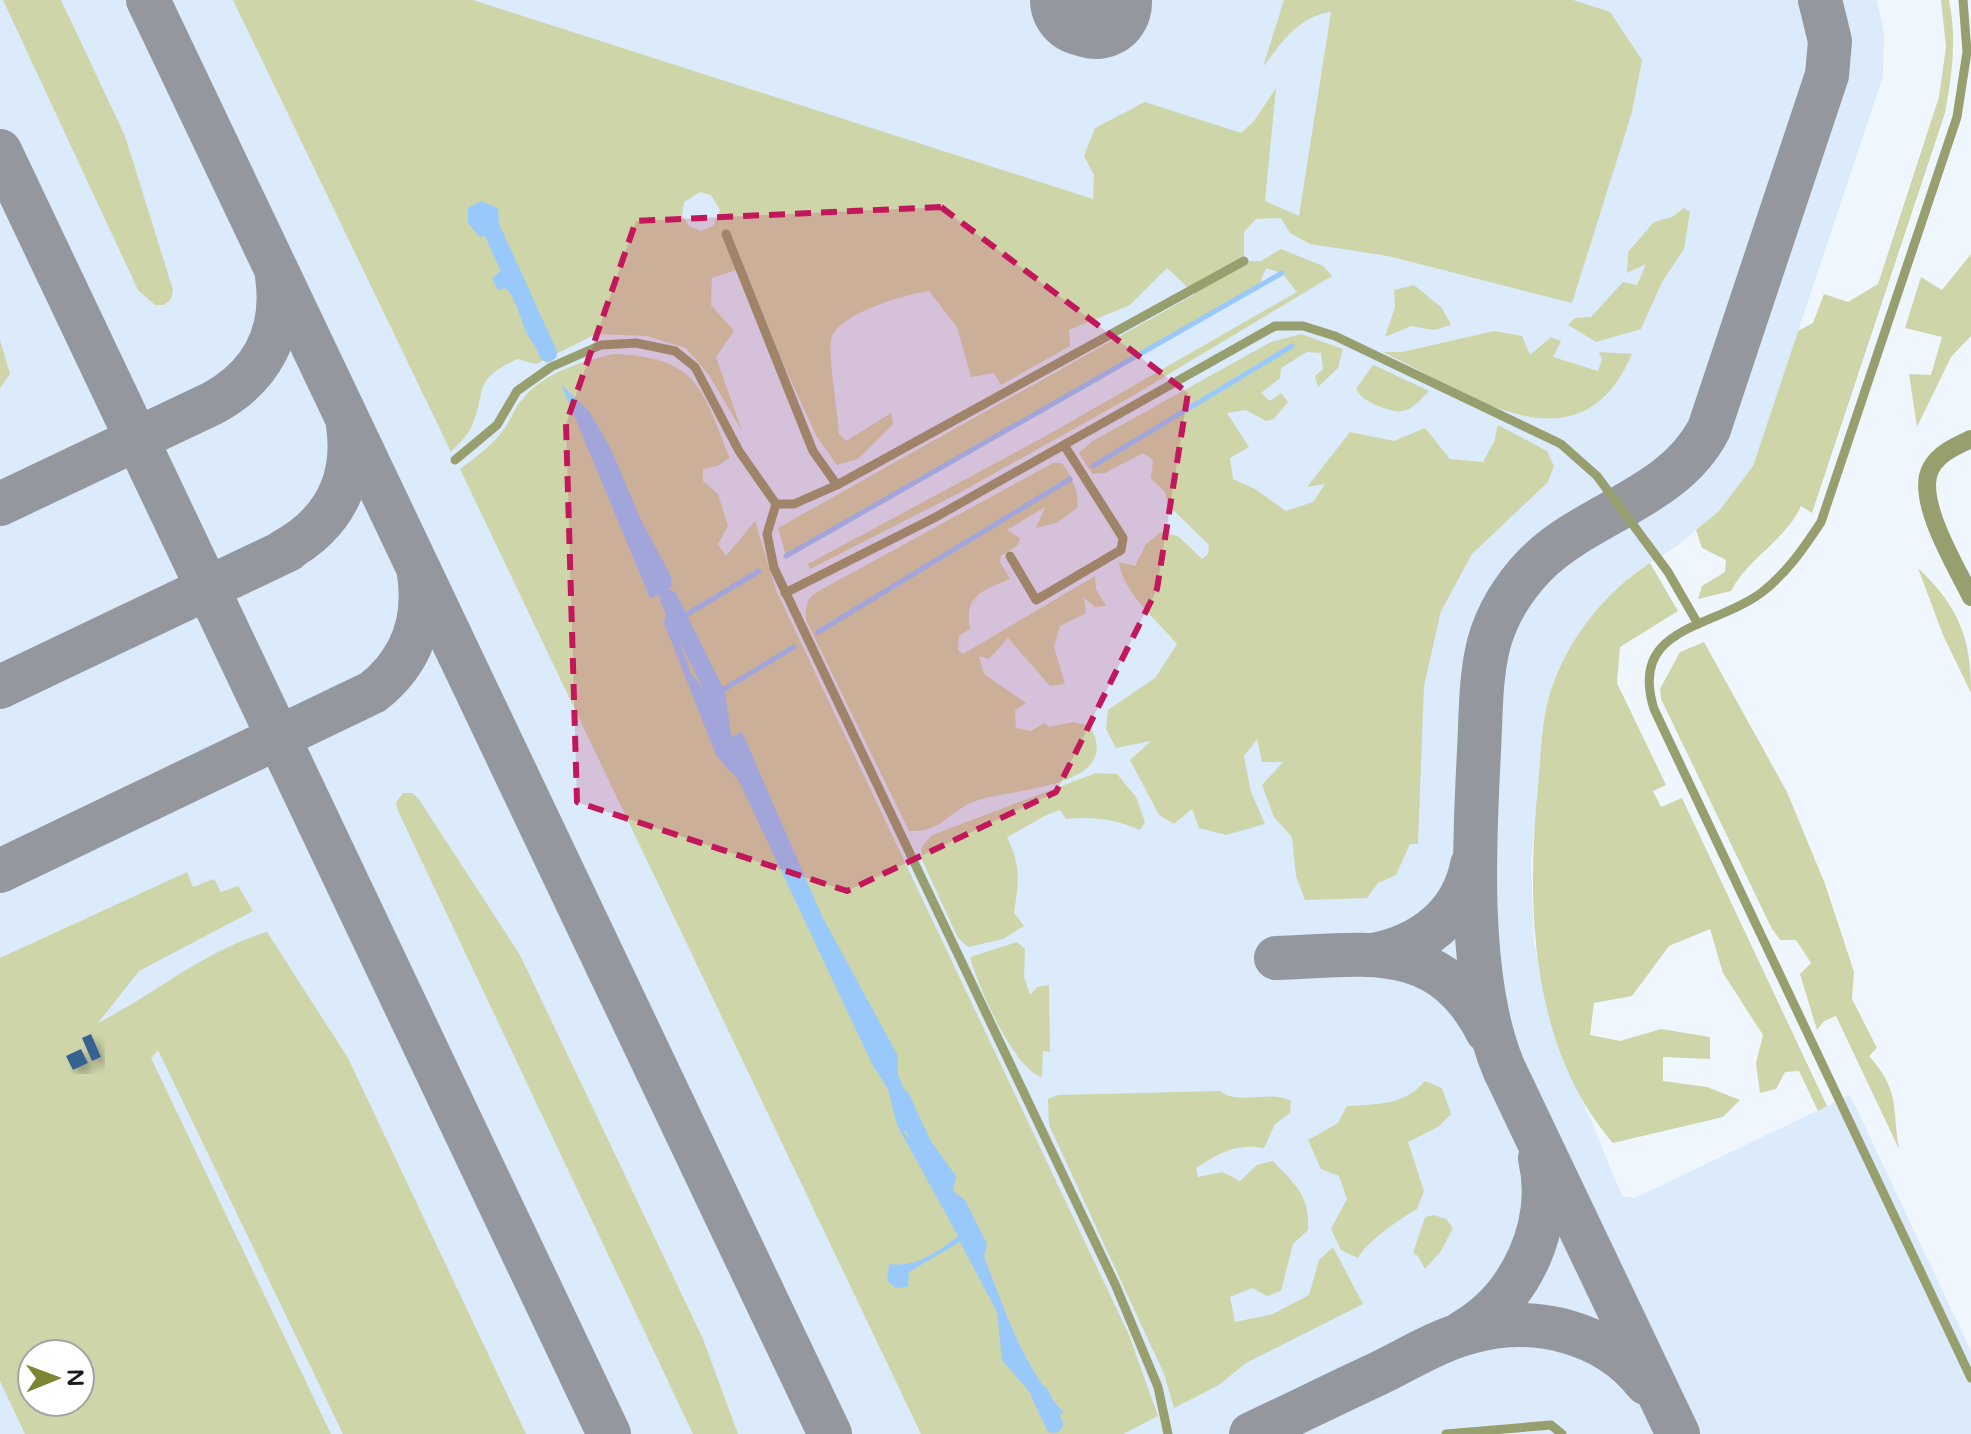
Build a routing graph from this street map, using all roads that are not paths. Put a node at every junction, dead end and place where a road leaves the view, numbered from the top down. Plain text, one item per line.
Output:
1 (1963, 0) edge
2 (726, 234) dead end
3 (1244, 261) dead end
4 (1971, 439) edge
5 (1064, 445) junction
6 (455, 460) dead end
7 (837, 485) junction
8 (776, 504) junction
9 (1010, 556) dead end
10 (785, 593) junction
11 (1971, 597) edge
12 (1698, 624) junction
13 (1971, 1378) edge
14 (1168, 1434) edge
15 (1446, 1434) edge
16 (1562, 1434) edge

1 - 12 lane
2 - 7 lane
3 - 7 lane
4 - 11 street
5 - 9 lane
5 - 10 lane
5 - 12 lane
6 - 8 lane
7 - 8 lane
8 - 10 lane
10 - 14 lane
12 - 13 lane
15 - 16 lane

